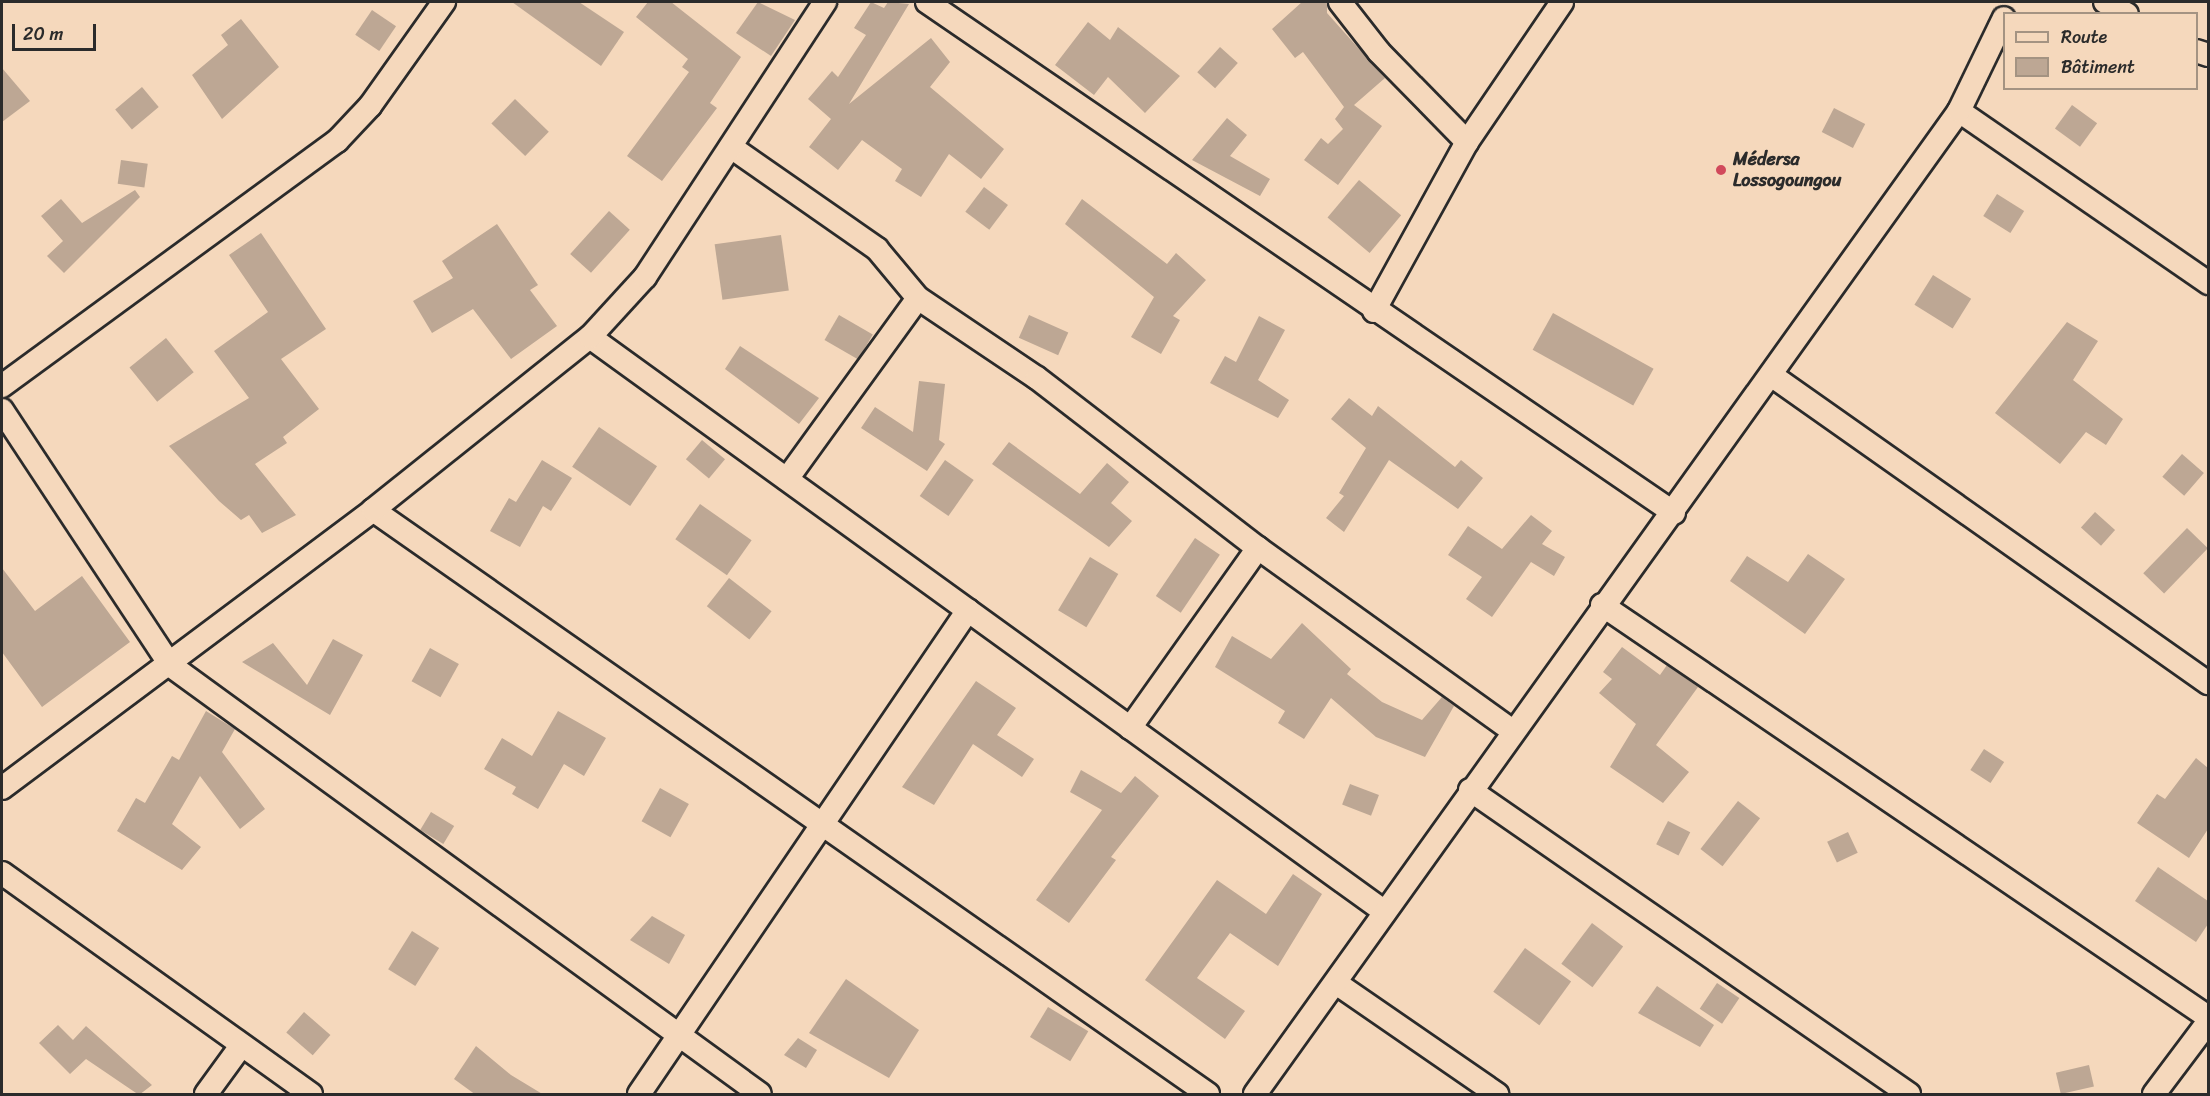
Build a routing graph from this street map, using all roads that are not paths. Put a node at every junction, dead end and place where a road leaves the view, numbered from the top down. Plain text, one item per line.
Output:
1 (444, 2) edge
2 (825, 2) edge
3 (927, 2) edge
4 (1340, 2) edge
5 (1562, 2) edge
6 (2105, 2) edge
7 (2123, 12) edge
8 (2003, 20) edge
9 (1959, 111) junction
10 (1467, 142) junction
11 (731, 147) junction
12 (2208, 283) edge
13 (918, 298) junction
14 (1374, 311) junction
15 (590, 337) junction
16 (1771, 375) junction
17 (2, 386) edge
18 (2, 410) edge
19 (787, 479) junction
20 (373, 510) junction
21 (1674, 513) junction
22 (1258, 548) junction
23 (1602, 605) junction
24 (968, 610) junction
25 (170, 665) junction
26 (2208, 683) edge
27 (1130, 728) junction
28 (1513, 732) junction
29 (2, 788) edge
30 (1470, 790) junction
31 (824, 826) junction
32 (2, 873) edge
33 (1385, 912) junction
34 (1336, 983) junction
35 (2208, 1020) edge
36 (680, 1036) junction
37 (241, 1046) junction
38 (206, 1095) edge
39 (311, 1095) edge
40 (639, 1095) edge
41 (760, 1095) edge
42 (1208, 1095) edge
43 (1255, 1095) edge
44 (1497, 1095) edge
45 (1909, 1095) edge
46 (2154, 1095) edge

1 - 17 street
2 - 11 street
3 - 14 street
4 - 10 street
5 - 10 street
6 - 7 street
8 - 9 street
9 - 12 street
9 - 16 street
10 - 14 street
11 - 13 street
11 - 15 street
13 - 19 street
13 - 22 street
14 - 21 street
15 - 19 street
15 - 20 street
16 - 21 street
16 - 26 street
18 - 25 street
19 - 24 street
20 - 25 street
20 - 31 street
21 - 23 street
22 - 27 street
22 - 28 street
23 - 28 street
23 - 35 street
24 - 27 street
24 - 31 street
25 - 29 street
25 - 36 street
27 - 33 street
28 - 30 street
30 - 33 street
30 - 45 street
31 - 36 street
31 - 42 street
32 - 37 street
33 - 34 street
34 - 43 street
34 - 44 street
35 - 46 street
36 - 40 street
36 - 41 street
37 - 38 street
37 - 39 street

